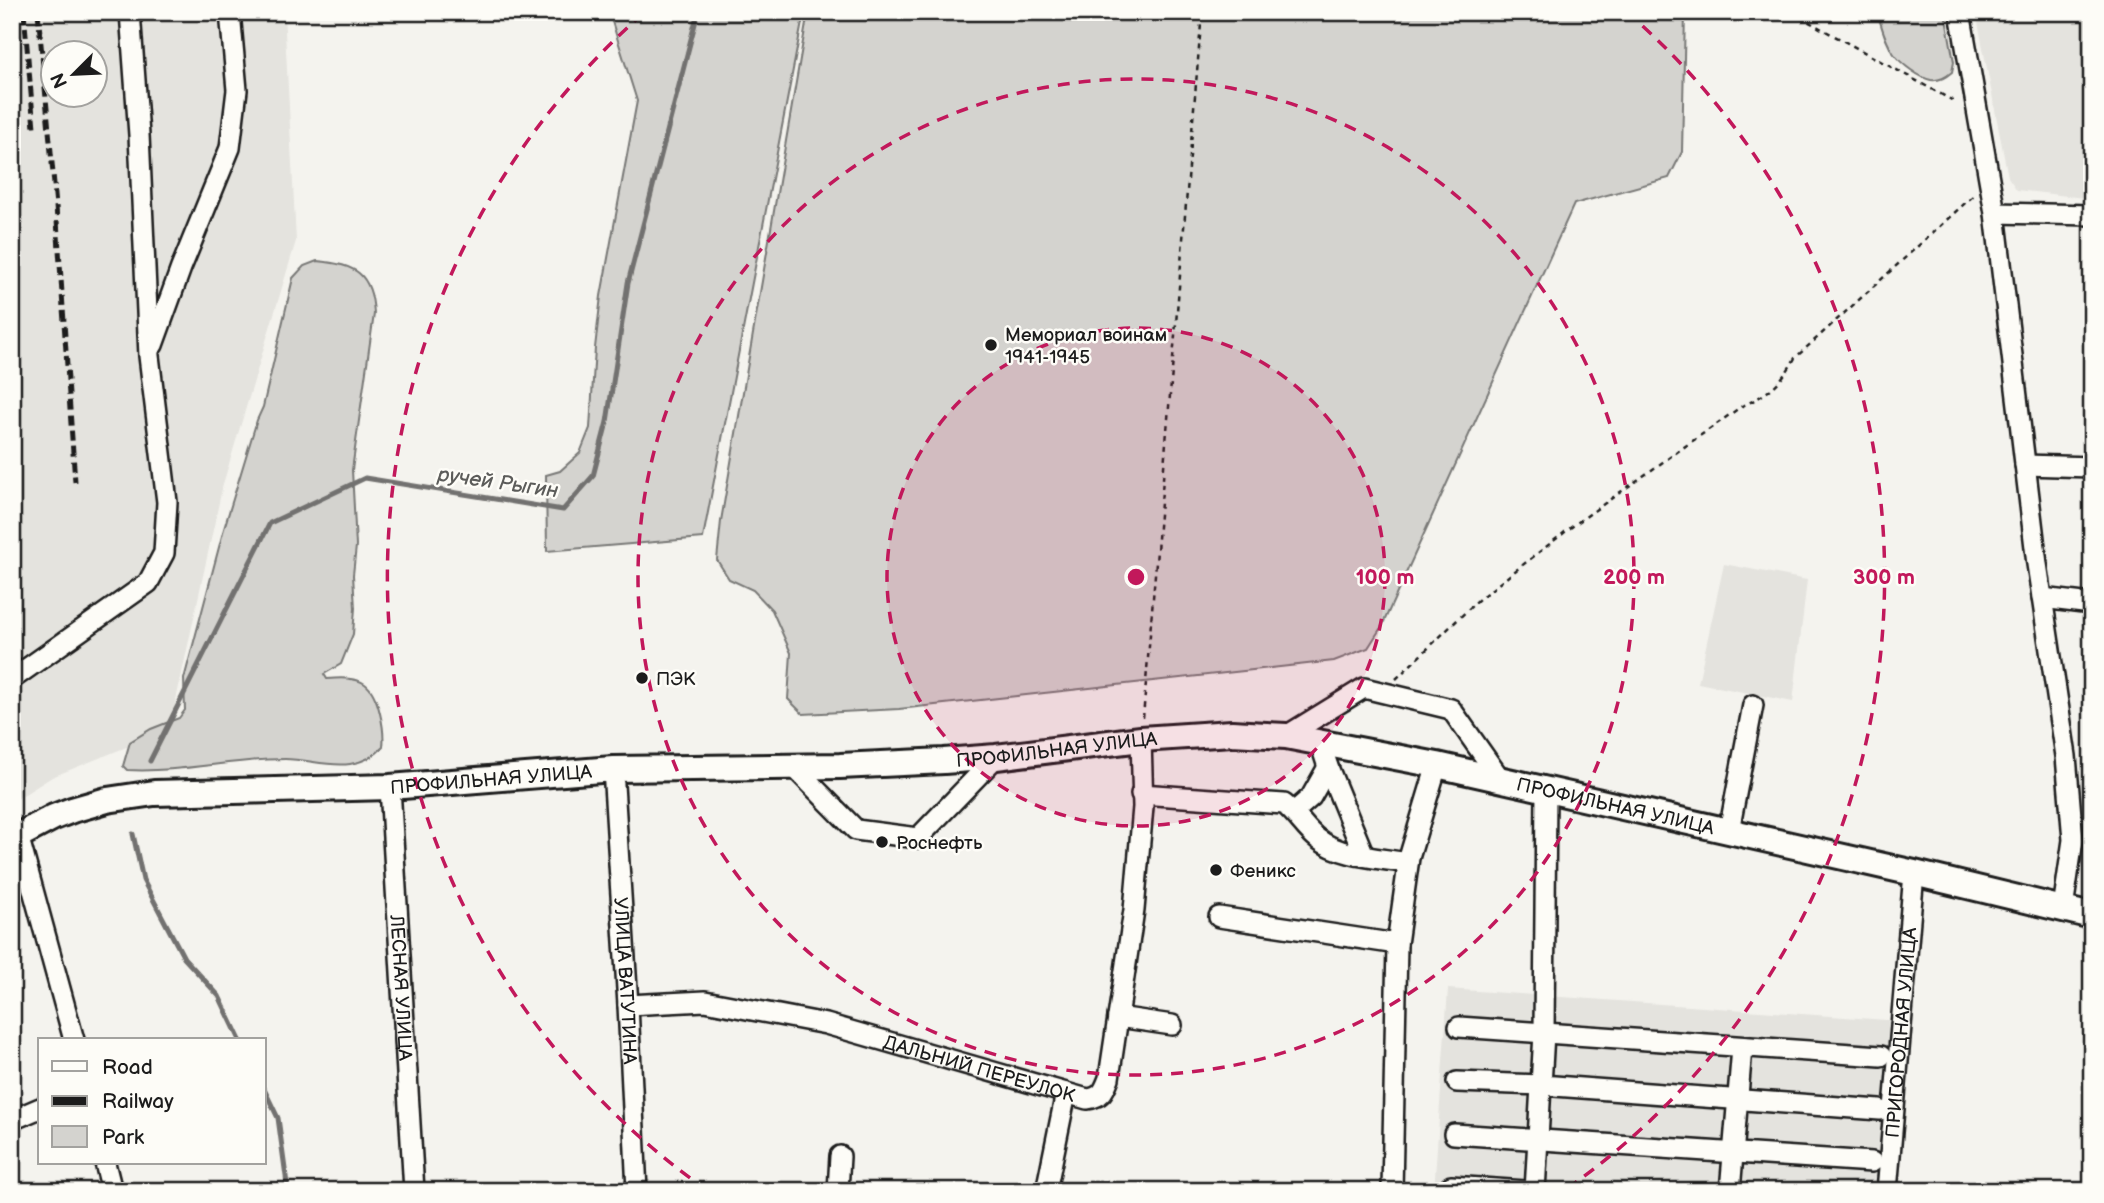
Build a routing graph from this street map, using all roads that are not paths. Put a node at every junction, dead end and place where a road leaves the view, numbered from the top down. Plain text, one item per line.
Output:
1 (130, 12) edge
2 (230, 12) edge
3 (1960, 12) edge
4 (1994, 213) junction
5 (2092, 215) edge
6 (149, 356) junction
7 (2025, 465) junction
8 (2092, 467) edge
9 (2042, 598) junction
10 (2092, 604) edge
11 (12, 679) edge
12 (1753, 705) dead end
13 (1286, 736) junction
14 (1141, 739) junction
15 (1320, 742) junction
16 (996, 757) junction
17 (1437, 765) junction
18 (794, 767) junction
19 (1328, 767) junction
20 (613, 769) junction
21 (1501, 780) junction
22 (390, 786) junction
23 (1546, 790) junction
24 (1142, 794) junction
25 (1294, 811) junction
26 (1729, 831) junction
27 (15, 837) edge
28 (1364, 855) junction
29 (1408, 863) junction
30 (1914, 873) junction
31 (2063, 908) junction
32 (2092, 916) edge
33 (1219, 917) dead end
34 (1397, 944) junction
35 (628, 1005) junction
36 (1118, 1017) junction
37 (1172, 1025) dead end
38 (1459, 1027) dead end
39 (1544, 1033) junction
40 (73, 1038) edge
41 (1742, 1048) junction
42 (1881, 1056) dead end
43 (1457, 1082) dead end
44 (1541, 1085) junction
45 (1066, 1093) junction
46 (1738, 1100) junction
47 (38, 1109) edge
48 (1880, 1110) dead end
49 (12, 1119) edge
50 (1454, 1134) dead end
51 (1538, 1139) junction
52 (1735, 1153) junction
53 (840, 1156) dead end
54 (1871, 1162) dead end
55 (105, 1164) edge
56 (1451, 1186) dead end
57 (112, 1191) edge
58 (414, 1191) edge
59 (637, 1191) edge
60 (838, 1191) edge
61 (1046, 1191) edge
62 (1392, 1191) edge
63 (1526, 1191) edge
64 (1535, 1191) edge
65 (1730, 1191) edge
66 (1887, 1191) edge

1 - 6 street
2 - 6 street
3 - 4 street
4 - 5 street
4 - 7 street
6 - 11 street
7 - 8 street
7 - 9 street
9 - 10 street
9 - 31 street
12 - 26 street
13 - 14 main road, ПРОФИЛЬНАЯ УЛИЦА
13 - 15 main road, ПРОФИЛЬНАЯ УЛИЦА
13 - 21 street
14 - 16 main road, ПРОФИЛЬНАЯ УЛИЦА
14 - 24 street, ДАЛЬНИЙ ПЕРЕУЛОК
15 - 17 main road, ПРОФИЛЬНАЯ УЛИЦА
15 - 19 street
16 - 18 main road, ПРОФИЛЬНАЯ УЛИЦА
16 - 18 street
17 - 21 main road, ПРОФИЛЬНАЯ УЛИЦА
17 - 29 street
18 - 20 main road, ПРОФИЛЬНАЯ УЛИЦА
19 - 25 street
19 - 28 street
20 - 22 main road, ПРОФИЛЬНАЯ УЛИЦА
20 - 35 street, УЛИЦА ВАТУТИНА
21 - 23 main road, ПРОФИЛЬНАЯ УЛИЦА
22 - 27 main road, ПРОФИЛЬНАЯ УЛИЦА
22 - 58 street, ЛЕСНАЯ УЛИЦА
23 - 26 main road, ПРОФИЛЬНАЯ УЛИЦА
23 - 39 street
24 - 25 street
24 - 36 street, ДАЛЬНИЙ ПЕРЕУЛОК
25 - 28 street
26 - 30 main road, ПРОФИЛЬНАЯ УЛИЦА
27 - 40 street
28 - 29 street
29 - 34 street
30 - 31 main road, ПРОФИЛЬНАЯ УЛИЦА
30 - 66 street, ПРИГОРОДНАЯ УЛИЦА
31 - 32 main road, ПРОФИЛЬНАЯ УЛИЦА
33 - 34 street
34 - 62 street
35 - 45 street, ДАЛЬНИЙ ПЕРЕУЛОК
35 - 59 street, УЛИЦА ВАТУТИНА
36 - 37 street
36 - 45 street, ДАЛЬНИЙ ПЕРЕУЛОК
38 - 39 street
39 - 41 street
39 - 44 street
41 - 42 street
41 - 46 street
43 - 44 street
44 - 46 street
44 - 51 street
45 - 61 street
46 - 48 street
46 - 52 street
47 - 49 street
50 - 51 street
51 - 52 street
51 - 64 street
52 - 54 street
52 - 65 street
53 - 60 street
55 - 57 street
56 - 63 street

